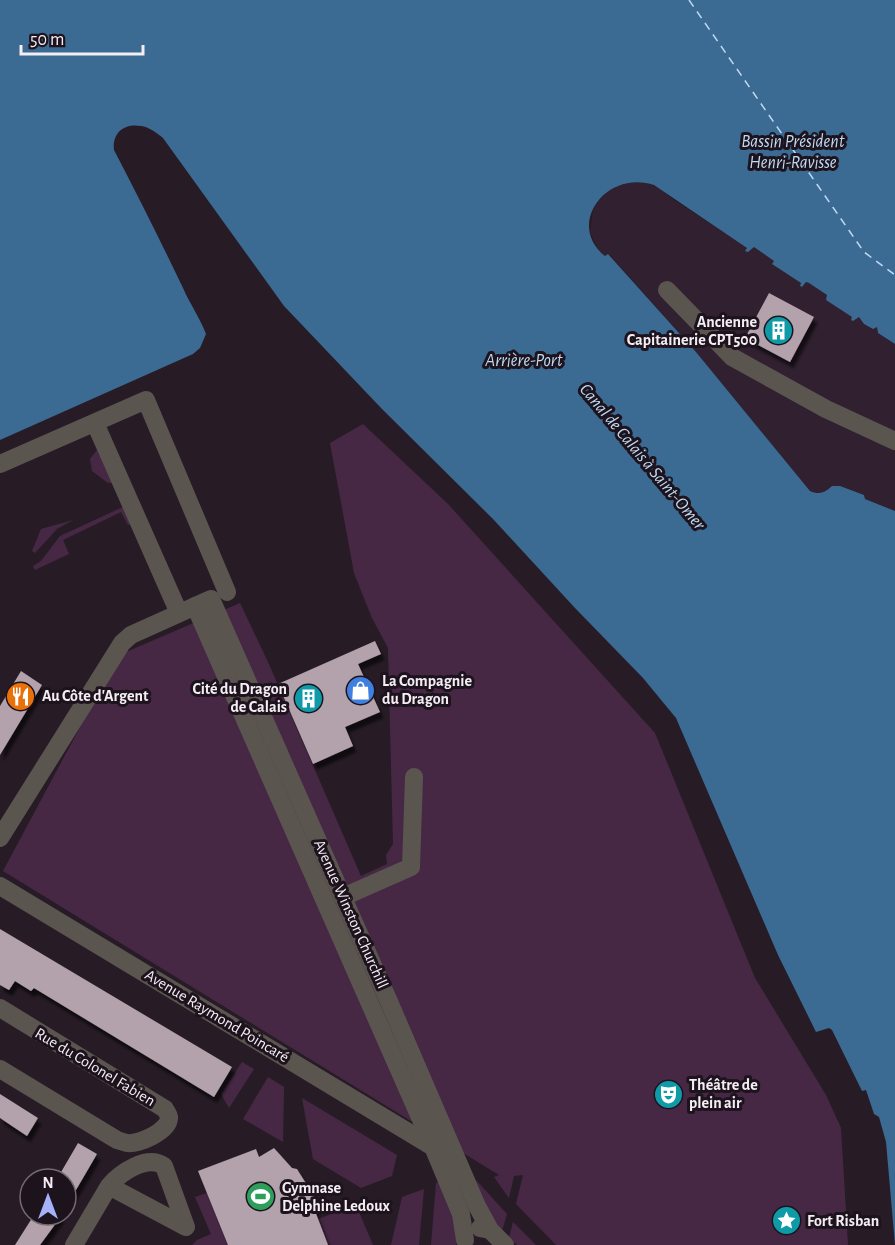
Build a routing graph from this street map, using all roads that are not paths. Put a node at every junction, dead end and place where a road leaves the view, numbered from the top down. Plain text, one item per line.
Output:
1 (667, 291) dead end
2 (95, 423) junction
3 (895, 441) edge
4 (0, 464) edge
5 (203, 602) junction
6 (414, 777) dead end
7 (0, 838) edge
8 (0, 886) edge
9 (343, 897) junction
10 (0, 1008) edge
11 (0, 1069) edge
12 (433, 1147) junction
13 (109, 1186) dead end
14 (490, 1230) junction
15 (464, 1242) edge
16 (74, 1245) edge
17 (505, 1245) edge

1 - 3 street
2 - 4 street
2 - 5 street
2 - 5 street, Avenue Winston Churchill
5 - 7 street
5 - 9 street, Avenue Winston Churchill
5 - 12 street, Avenue Winston Churchill
6 - 9 street
8 - 12 street, Avenue Raymond Poincaré
9 - 14 street, Avenue Winston Churchill
10 - 11 street, Rue du Colonel Fabien
12 - 15 street, Avenue Winston Churchill
13 - 16 street
14 - 15 street
14 - 17 street, Avenue Winston Churchill

